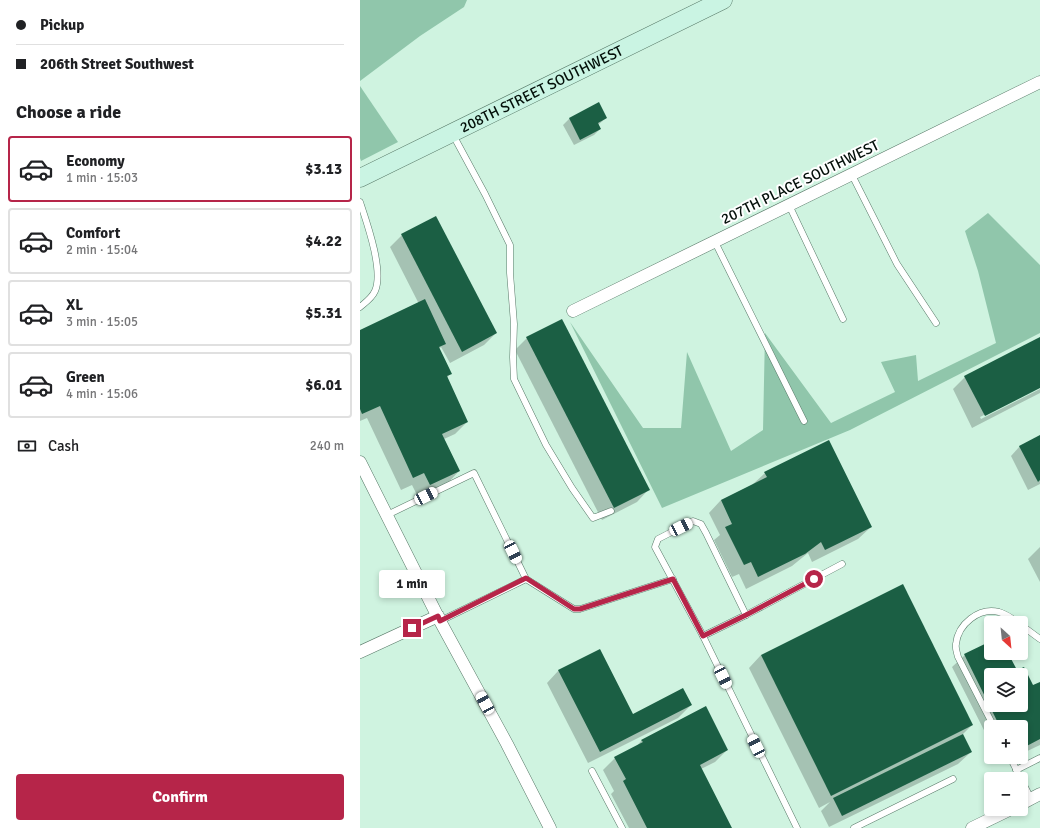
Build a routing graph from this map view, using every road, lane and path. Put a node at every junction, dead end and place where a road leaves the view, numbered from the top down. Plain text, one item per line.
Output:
1 (722, 0) edge
2 (1040, 82) edge
3 (452, 133) junction
4 (852, 174) junction
5 (360, 178) edge
6 (360, 202) edge
7 (789, 205) junction
8 (715, 242) junction
9 (360, 307) edge
10 (573, 311) dead end
11 (843, 318) dead end
12 (936, 323) dead end
13 (804, 421) dead end
14 (360, 462) edge
15 (611, 512) dead end
16 (387, 515) junction
17 (842, 564) dead end
18 (526, 578) junction
19 (673, 579) junction
20 (746, 615) junction
21 (1007, 616) edge
22 (439, 619) junction
23 (1028, 630) edge
24 (703, 636) junction
25 (1040, 639) edge
26 (360, 652) edge
27 (990, 720) edge
28 (1040, 758) edge
29 (1013, 764) edge
30 (1016, 770) joint
31 (592, 771) dead end
32 (953, 779) dead end
33 (997, 816) edge
34 (550, 828) edge
35 (622, 828) edge
36 (797, 828) edge
37 (854, 828) edge
38 (972, 828) edge

1 - 3 street, 208TH STREET SOUTHWEST
2 - 4 street, 207TH PLACE SOUTHWEST
3 - 5 street, 208TH STREET SOUTHWEST
3 - 15 lane
4 - 7 street, 207TH PLACE SOUTHWEST
4 - 12 lane
6 - 9 lane
7 - 8 street, 207TH PLACE SOUTHWEST
7 - 11 lane
8 - 10 street, 207TH PLACE SOUTHWEST
8 - 13 lane
14 - 16 street
16 - 18 lane
16 - 22 street
17 - 20 lane
18 - 19 lane
18 - 22 lane
19 - 20 lane
19 - 24 lane
20 - 24 lane
21 - 27 lane
22 - 26 street
22 - 34 street
23 - 25 lane
24 - 36 lane
28 - 30 lane
29 - 30 lane
31 - 35 lane
32 - 37 lane
33 - 38 street

